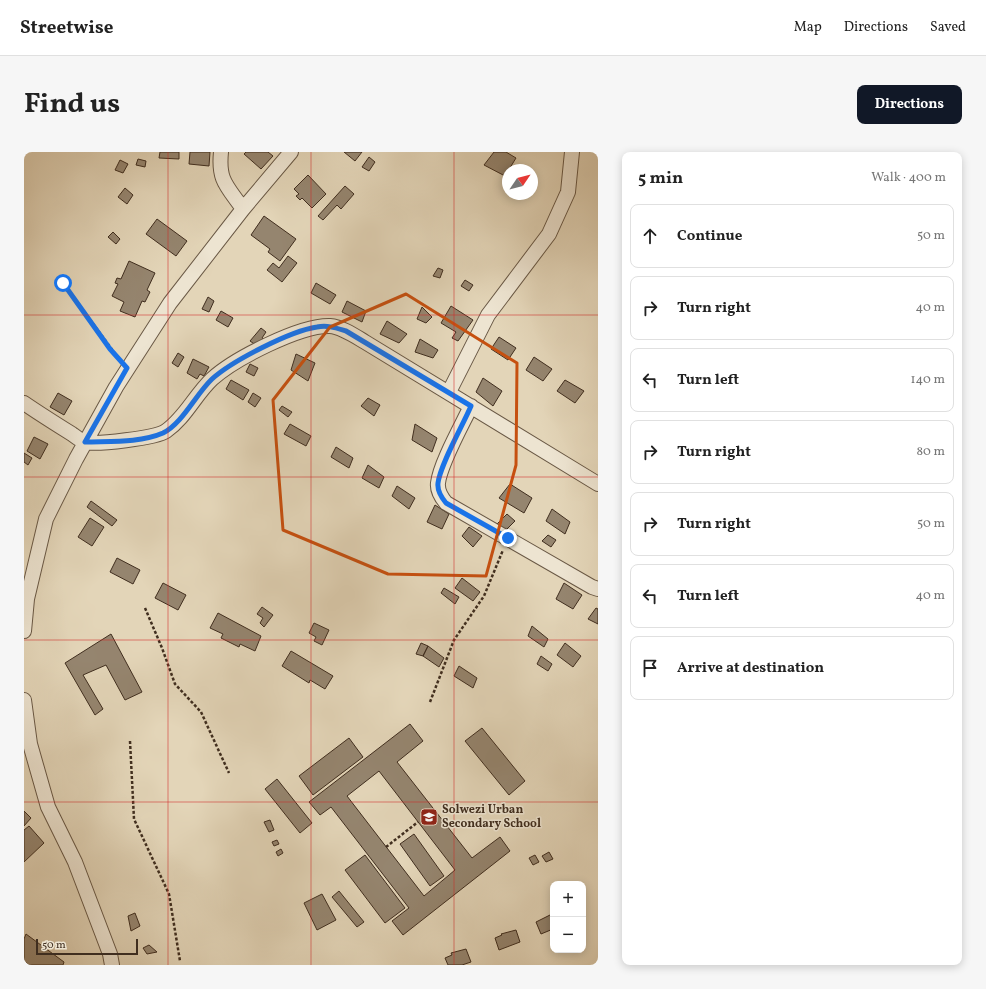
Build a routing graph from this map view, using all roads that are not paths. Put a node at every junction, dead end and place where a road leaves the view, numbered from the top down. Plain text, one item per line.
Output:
1 (221, 152) edge
2 (291, 152) edge
3 (572, 152) edge
4 (243, 209) junction
5 (449, 392) junction
6 (24, 403) edge
7 (471, 406) junction
8 (85, 442) junction
9 (598, 484) edge
10 (598, 589) edge
11 (24, 631) edge
12 (24, 700) edge
13 (112, 965) edge

1 - 4 street
2 - 4 street
3 - 5 street
4 - 8 street
5 - 7 street
5 - 8 street
6 - 8 street
7 - 9 street
7 - 10 street
8 - 11 street
12 - 13 street

